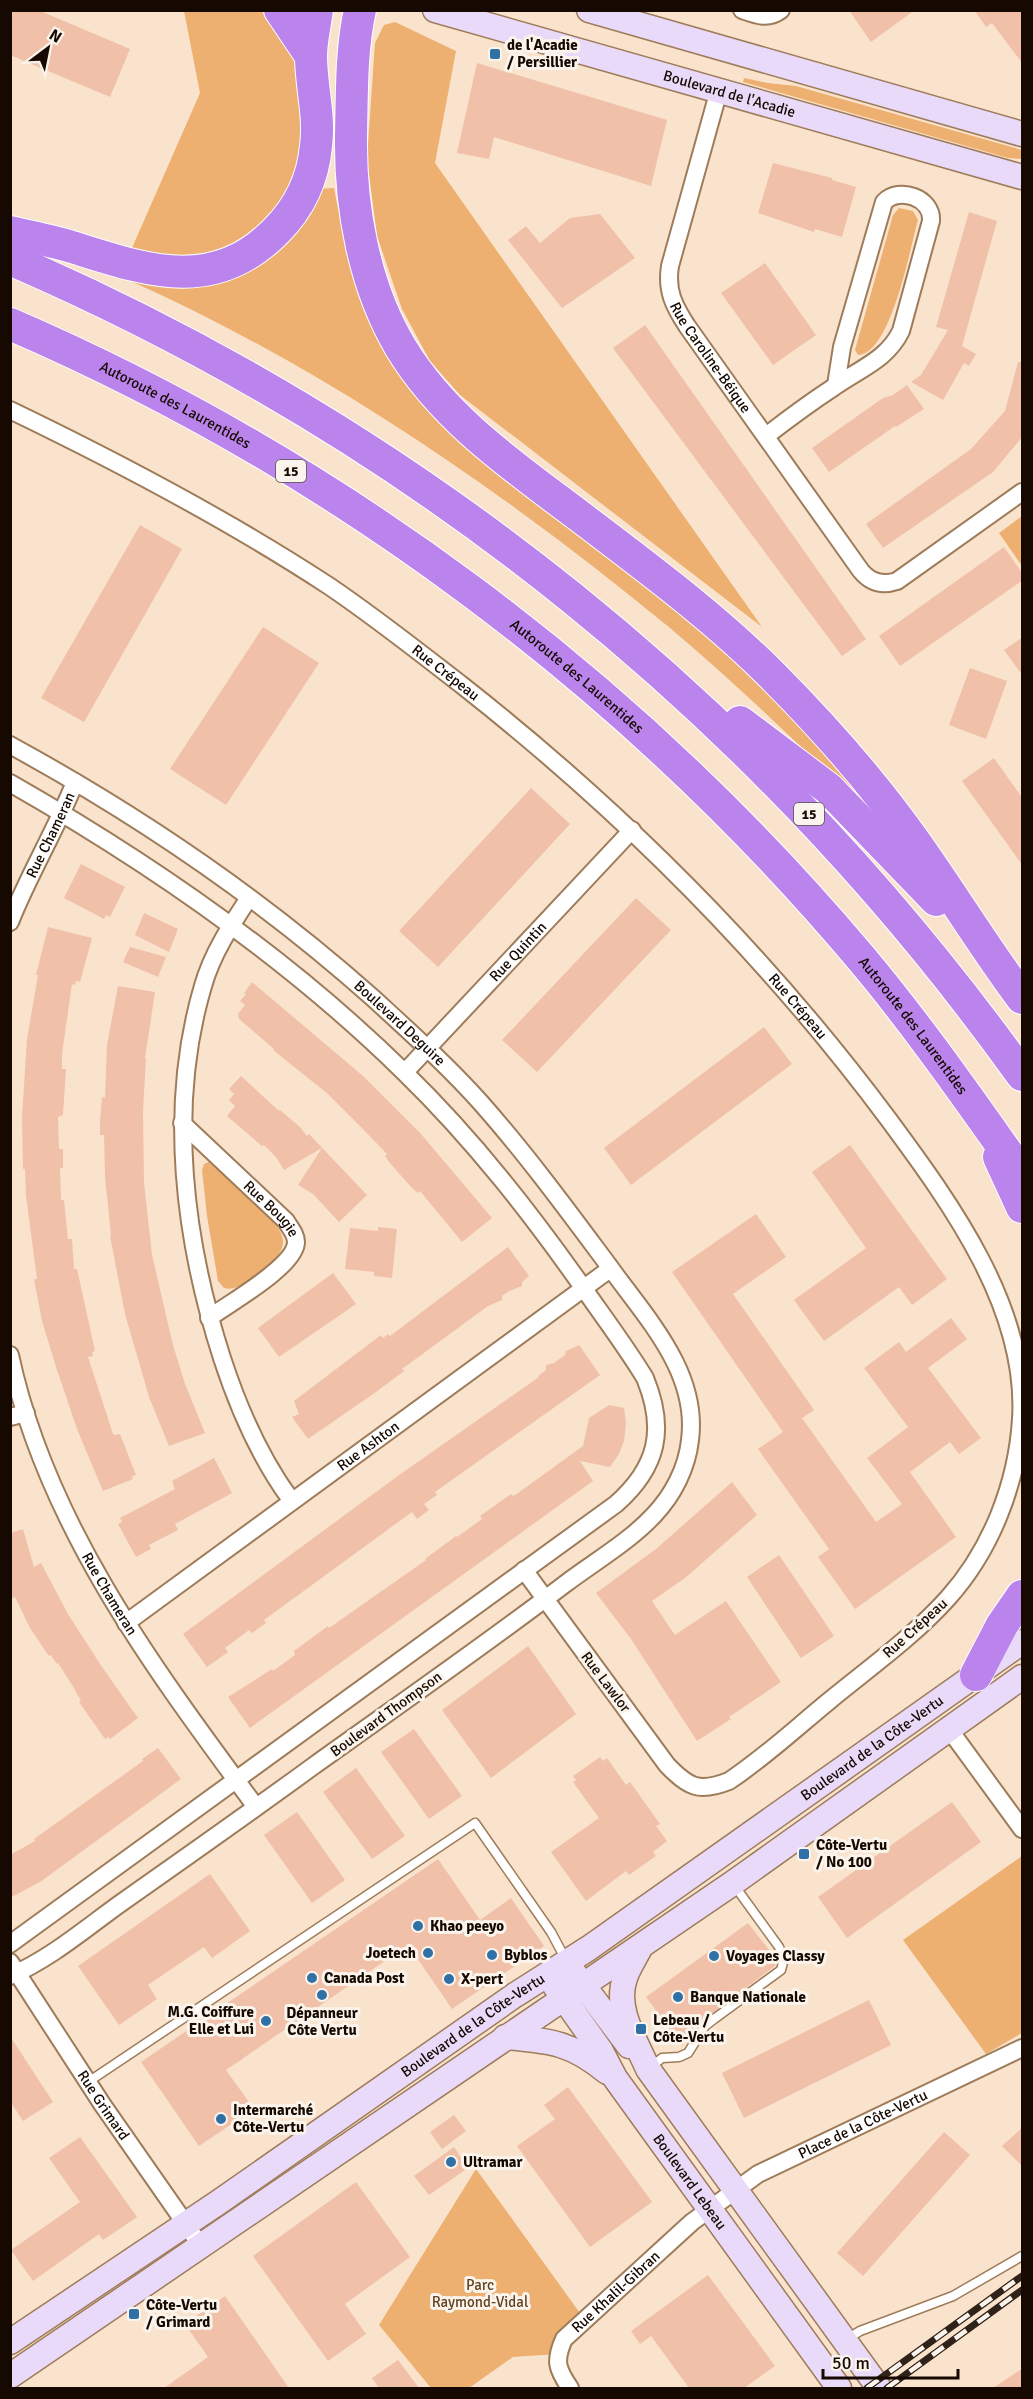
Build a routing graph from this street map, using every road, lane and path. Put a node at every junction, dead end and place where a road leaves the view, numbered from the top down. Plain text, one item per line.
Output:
1 (280, 10) edge
2 (317, 10) edge
3 (360, 10) edge
4 (435, 10) edge
5 (589, 10) edge
6 (742, 10) edge
7 (781, 10) edge
8 (311, 56) junction
9 (719, 90) junction
10 (1023, 134) edge
11 (1023, 177) edge
12 (10, 232) edge
13 (10, 260) edge
14 (10, 324) edge
15 (837, 385) junction
16 (10, 410) edge
17 (766, 435) junction
18 (1023, 492) edge
19 (560, 587) junction
20 (10, 745) edge
21 (75, 782) junction
22 (10, 783) edge
23 (63, 813) junction
24 (632, 830) junction
25 (249, 898) junction
26 (10, 922) edge
27 (230, 926) junction
28 (993, 959) junction
29 (1023, 998) edge
30 (428, 1049) junction
31 (405, 1072) junction
32 (1023, 1075) edge
33 (977, 1110) junction
34 (182, 1123) junction
35 (1023, 1174) edge
36 (1023, 1207) edge
37 (610, 1269) junction
38 (584, 1289) junction
39 (209, 1318) junction
40 (10, 1355) edge
41 (690, 1400) joint
42 (18, 1415) edge
43 (291, 1500) junction
44 (524, 1570) junction
45 (1023, 1596) edge
46 (544, 1600) junction
47 (126, 1623) junction
48 (1023, 1642) edge
49 (976, 1675) junction
50 (1023, 1677) edge
51 (949, 1729) junction
52 (236, 1780) junction
53 (695, 1787) joint
54 (256, 1807) junction
55 (1023, 1829) edge
56 (733, 1883) junction
57 (10, 1944) edge
58 (641, 1946) junction
59 (556, 1968) junction
60 (13, 1970) edge
61 (573, 1992) junction
62 (504, 2037) junction
63 (1023, 2048) edge
64 (648, 2069) junction
65 (615, 2078) junction
66 (88, 2082) junction
67 (735, 2189) junction
68 (708, 2209) junction
69 (187, 2224) junction
70 (201, 2246) junction
71 (1023, 2256) edge
72 (844, 2340) junction
73 (10, 2342) edge
74 (10, 2376) edge
75 (570, 2388) edge
76 (839, 2388) edge
77 (879, 2388) edge

1 - 8 highway
2 - 8 highway
3 - 28 highway
4 - 9 main road, Boulevard de l'Acadie
5 - 10 main road
6 - 7 street
8 - 12 highway
9 - 11 main road, Boulevard de l'Acadie
9 - 17 street, Rue Caroline-Béique
13 - 19 highway, 15
14 - 33 highway, Autoroute des Laurentides / 15
15 - 15 street
15 - 17 street
16 - 24 street, Rue Crépeau
17 - 18 street, Rue Caroline-Béique
19 - 28 highway
19 - 32 highway, 15
20 - 21 street, Boulevard Deguire
21 - 23 street, Rue Chameran
21 - 25 street, Boulevard Deguire
22 - 23 street, Boulevard Deguire
23 - 26 street, Rue Chameran
23 - 27 street, Boulevard Deguire
24 - 30 street, Rue Quintin
24 - 53 street, Rue Crépeau
25 - 27 street
25 - 30 street, Boulevard Deguire
27 - 31 street, Boulevard Deguire
27 - 34 street
28 - 29 highway
30 - 31 street, Rue Quintin
30 - 37 street, Boulevard Deguire
31 - 38 street, Boulevard Deguire
33 - 35 highway, Autoroute des Laurentides / 15
33 - 36 highway
34 - 39 street
34 - 39 street, Rue Bougie
37 - 38 street, Rue Ashton
37 - 41 street, Boulevard Deguire
38 - 43 street, Rue Ashton
38 - 44 street, Boulevard Deguire
39 - 43 street
40 - 42 street, Rue Chameran
41 - 46 street, Boulevard Thompson
42 - 47 street, Rue Chameran
43 - 47 street, Rue Ashton
44 - 46 street, Rue Lawlor
44 - 52 street
45 - 49 highway
46 - 53 street, Rue Lawlor
46 - 54 street, Boulevard Thompson
47 - 52 street, Rue Chameran
48 - 49 main road, Boulevard de la Côte-Vertu
49 - 59 main road, Boulevard de la Côte-Vertu
50 - 51 main road, Boulevard de la Côte-Vertu
51 - 55 street
51 - 56 main road, Boulevard de la Côte-Vertu
52 - 54 street, Rue Chameran
52 - 57 street
54 - 60 street, Boulevard Thompson
56 - 58 main road, Boulevard de la Côte-Vertu
56 - 64 lane
58 - 61 main road, Boulevard de la Côte-Vertu
58 - 64 main road
59 - 61 main road, Boulevard Lebeau
59 - 66 lane
59 - 69 main road, Boulevard de la Côte-Vertu
60 - 66 street, Rue Grimard
61 - 62 main road, Boulevard de la Côte-Vertu
61 - 64 main road, Boulevard Lebeau
61 - 65 main road, Boulevard Lebeau
62 - 65 main road
62 - 70 main road, Boulevard de la Côte-Vertu
63 - 67 street, Place de la Côte-Vertu
64 - 67 main road
65 - 68 main road, Boulevard Lebeau
66 - 69 street, Rue Grimard
67 - 68 street, Place de la Côte-Vertu
67 - 72 main road
68 - 75 street, Rue Khalil-Gibran
68 - 76 main road, Boulevard Lebeau
69 - 70 street, Rue Grimard
69 - 73 main road, Boulevard de la Côte-Vertu
70 - 74 main road, Boulevard de la Côte-Vertu
71 - 72 lane
72 - 77 main road

